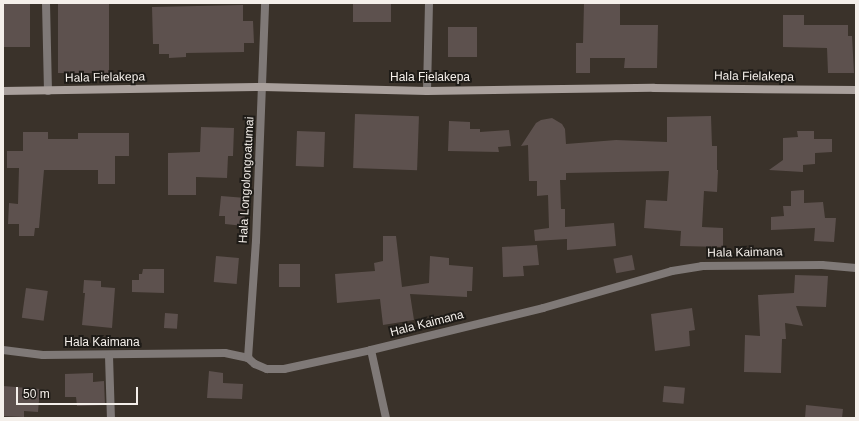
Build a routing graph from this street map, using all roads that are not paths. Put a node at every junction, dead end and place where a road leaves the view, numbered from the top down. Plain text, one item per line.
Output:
1 (46, 3) edge
2 (265, 3) edge
3 (429, 3) edge
4 (263, 87) junction
5 (856, 90) edge
6 (3, 91) edge
7 (48, 91) junction
8 (427, 91) junction
9 (856, 268) edge
10 (3, 350) edge
11 (371, 350) junction
12 (109, 356) junction
13 (248, 358) junction
14 (111, 418) edge
15 (386, 418) edge

1 - 7 street
2 - 4 street, Hala Longolongoatumai
3 - 8 street
4 - 7 street, Hala Fielakepa
4 - 8 street, Hala Fielakepa
4 - 13 street, Hala Longolongoatumai
5 - 8 street, Hala Fielakepa
6 - 7 street, Hala Fielakepa
9 - 11 street, Hala Kaimana
10 - 12 street, Hala Kaimana
11 - 13 street, Hala Kaimana
11 - 15 street
12 - 13 street, Hala Kaimana
12 - 14 street

